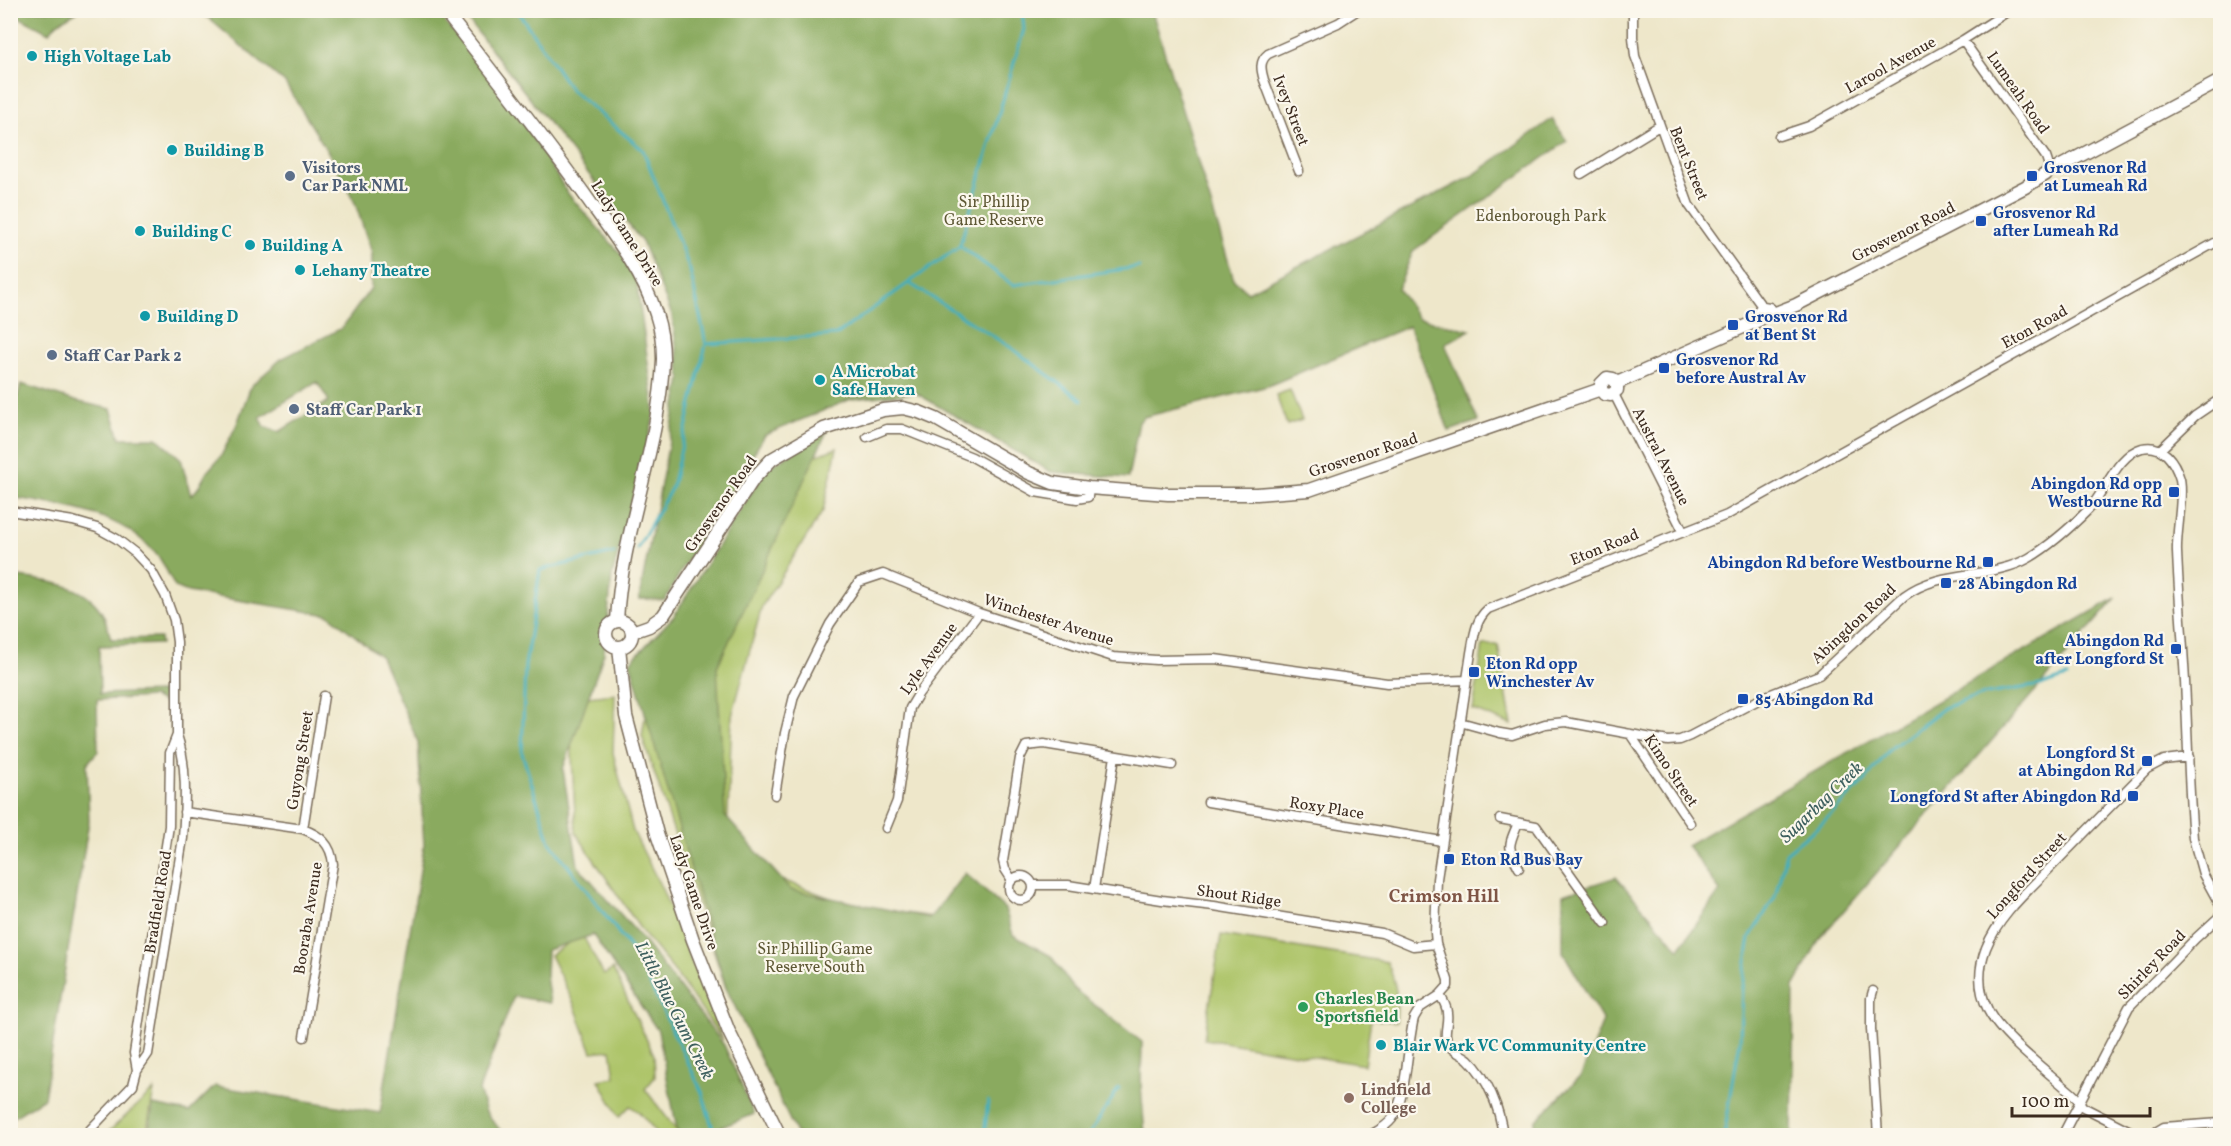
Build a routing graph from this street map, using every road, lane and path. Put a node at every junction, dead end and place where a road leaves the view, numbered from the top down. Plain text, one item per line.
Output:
1 (444, 10) edge
2 (1358, 10) edge
3 (1634, 10) edge
4 (2010, 10) edge
5 (1963, 40) junction
6 (2220, 81) edge
7 (1659, 126) junction
8 (1779, 136) dead end
9 (2051, 168) junction
10 (1299, 171) dead end
11 (1581, 174) dead end
12 (2220, 240) edge
13 (1765, 314) junction
14 (1615, 388) junction
15 (2220, 399) edge
16 (867, 437) dead end
17 (2160, 450) junction
18 (1089, 488) junction
19 (10, 511) edge
20 (1683, 531) junction
21 (979, 613) junction
22 (617, 621) junction
23 (632, 632) junction
24 (619, 647) junction
25 (1467, 680) junction
26 (324, 696) dead end
27 (1460, 722) junction
28 (1630, 734) junction
29 (177, 735) junction
30 (1115, 756) junction
31 (2189, 757) junction
32 (1172, 765) dead end
33 (775, 795) dead end
34 (1208, 802) dead end
35 (184, 812) junction
36 (1500, 819) dead end
37 (1518, 823) junction
38 (1690, 824) dead end
39 (886, 828) dead end
40 (303, 829) junction
41 (1442, 841) junction
42 (1519, 868) dead end
43 (1012, 880) junction
44 (1033, 885) junction
45 (1094, 889) junction
46 (2220, 905) edge
47 (2220, 916) edge
48 (1605, 923) dead end
49 (1436, 944) junction
50 (1873, 992) dead end
51 (1440, 995) junction
52 (304, 1037) dead end
53 (137, 1070) junction
54 (2079, 1102) junction
55 (2220, 1123) edge
56 (84, 1136) edge
57 (780, 1136) edge
58 (1369, 1136) edge
59 (1503, 1136) edge
60 (1878, 1136) edge
61 (2062, 1136) edge
62 (2140, 1136) edge
63 (2149, 1136) edge

1 - 22 street, Lady Game Drive
2 - 10 street, Ivey Street
3 - 7 street, Bent Street
4 - 5 street, Larool Avenue
5 - 8 street, Larool Avenue
5 - 9 street, Lumeah Road
6 - 9 street, Grosvenor Road
7 - 11 street
7 - 13 street, Bent Street
9 - 13 street, Grosvenor Road
12 - 20 street, Eton Road
13 - 14 street, Grosvenor Road
14 - 18 street, Grosvenor Road
14 - 20 street, Austral Avenue
15 - 17 street
16 - 18 street, Grosvenor Road
17 - 28 street, Abingdon Road
17 - 31 street
18 - 23 street, Grosvenor Road
19 - 29 street, Bradfield Road
20 - 25 street, Eton Road
21 - 25 street, Winchester Avenue
21 - 33 street, Winchester Avenue
21 - 39 street, Lyle Avenue
22 - 23 street
22 - 24 street
23 - 24 street
24 - 57 street, Lady Game Drive
25 - 27 street, Eton Road
26 - 40 street, Guyong Street
27 - 28 street, Abingdon Road
27 - 41 street, Eton Road
28 - 38 street, Kimo Street
29 - 35 street, Bradfield Road
29 - 53 street, Bradfield Road
30 - 32 street
30 - 43 street
30 - 45 street
31 - 46 street
31 - 54 street, Longford Street
34 - 41 street, Roxy Place
35 - 40 street, Booraba Avenue
35 - 53 street, Bradfield Road
36 - 37 street
37 - 42 street
37 - 48 street
40 - 52 street, Booraba Avenue
41 - 49 street, Eton Road
43 - 44 street
43 - 44 street
44 - 45 street, Shout Ridge
45 - 49 street, Shout Ridge
47 - 54 street, Shirley Road
49 - 51 street, Eton Road
50 - 60 street
51 - 58 street
51 - 59 street, Eton Road
53 - 56 street, Bradfield Road
54 - 61 street, Shirley Road
54 - 62 street, Longford Street
55 - 63 street

